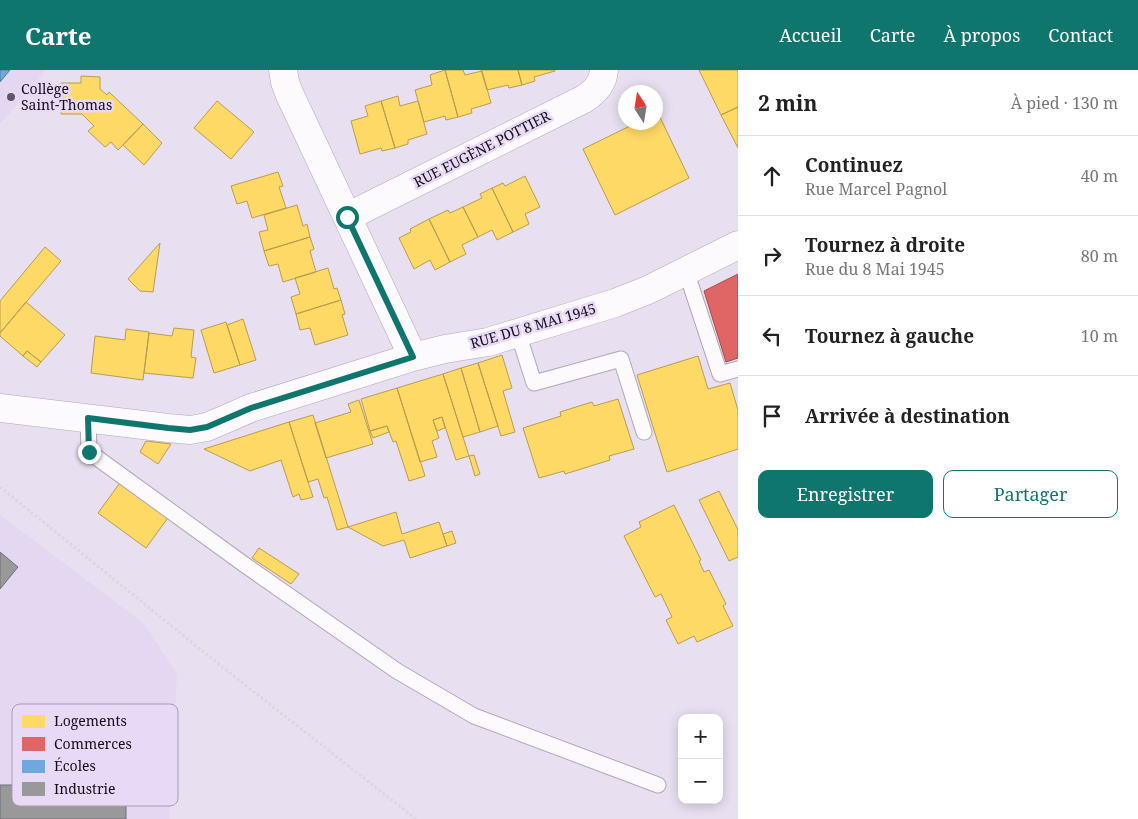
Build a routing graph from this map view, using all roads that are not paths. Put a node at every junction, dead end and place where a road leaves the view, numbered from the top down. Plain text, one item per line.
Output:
1 (284, 70) edge
2 (604, 70) edge
3 (347, 217) junction
4 (738, 245) edge
5 (686, 271) junction
6 (518, 333) junction
7 (413, 357) junction
8 (738, 369) edge
9 (0, 408) edge
10 (88, 418) junction
11 (644, 432) dead end
12 (658, 785) dead end

1 - 3 street
2 - 3 street, RUE EUGÈNE POTTIER
3 - 7 street
4 - 5 street, RUE DU 8 MAI 1945
5 - 6 street, RUE DU 8 MAI 1945
5 - 8 lane
6 - 7 street, RUE DU 8 MAI 1945
6 - 11 lane
7 - 10 street, RUE DU 8 MAI 1945
9 - 10 street, RUE DU 8 MAI 1945
10 - 12 lane

